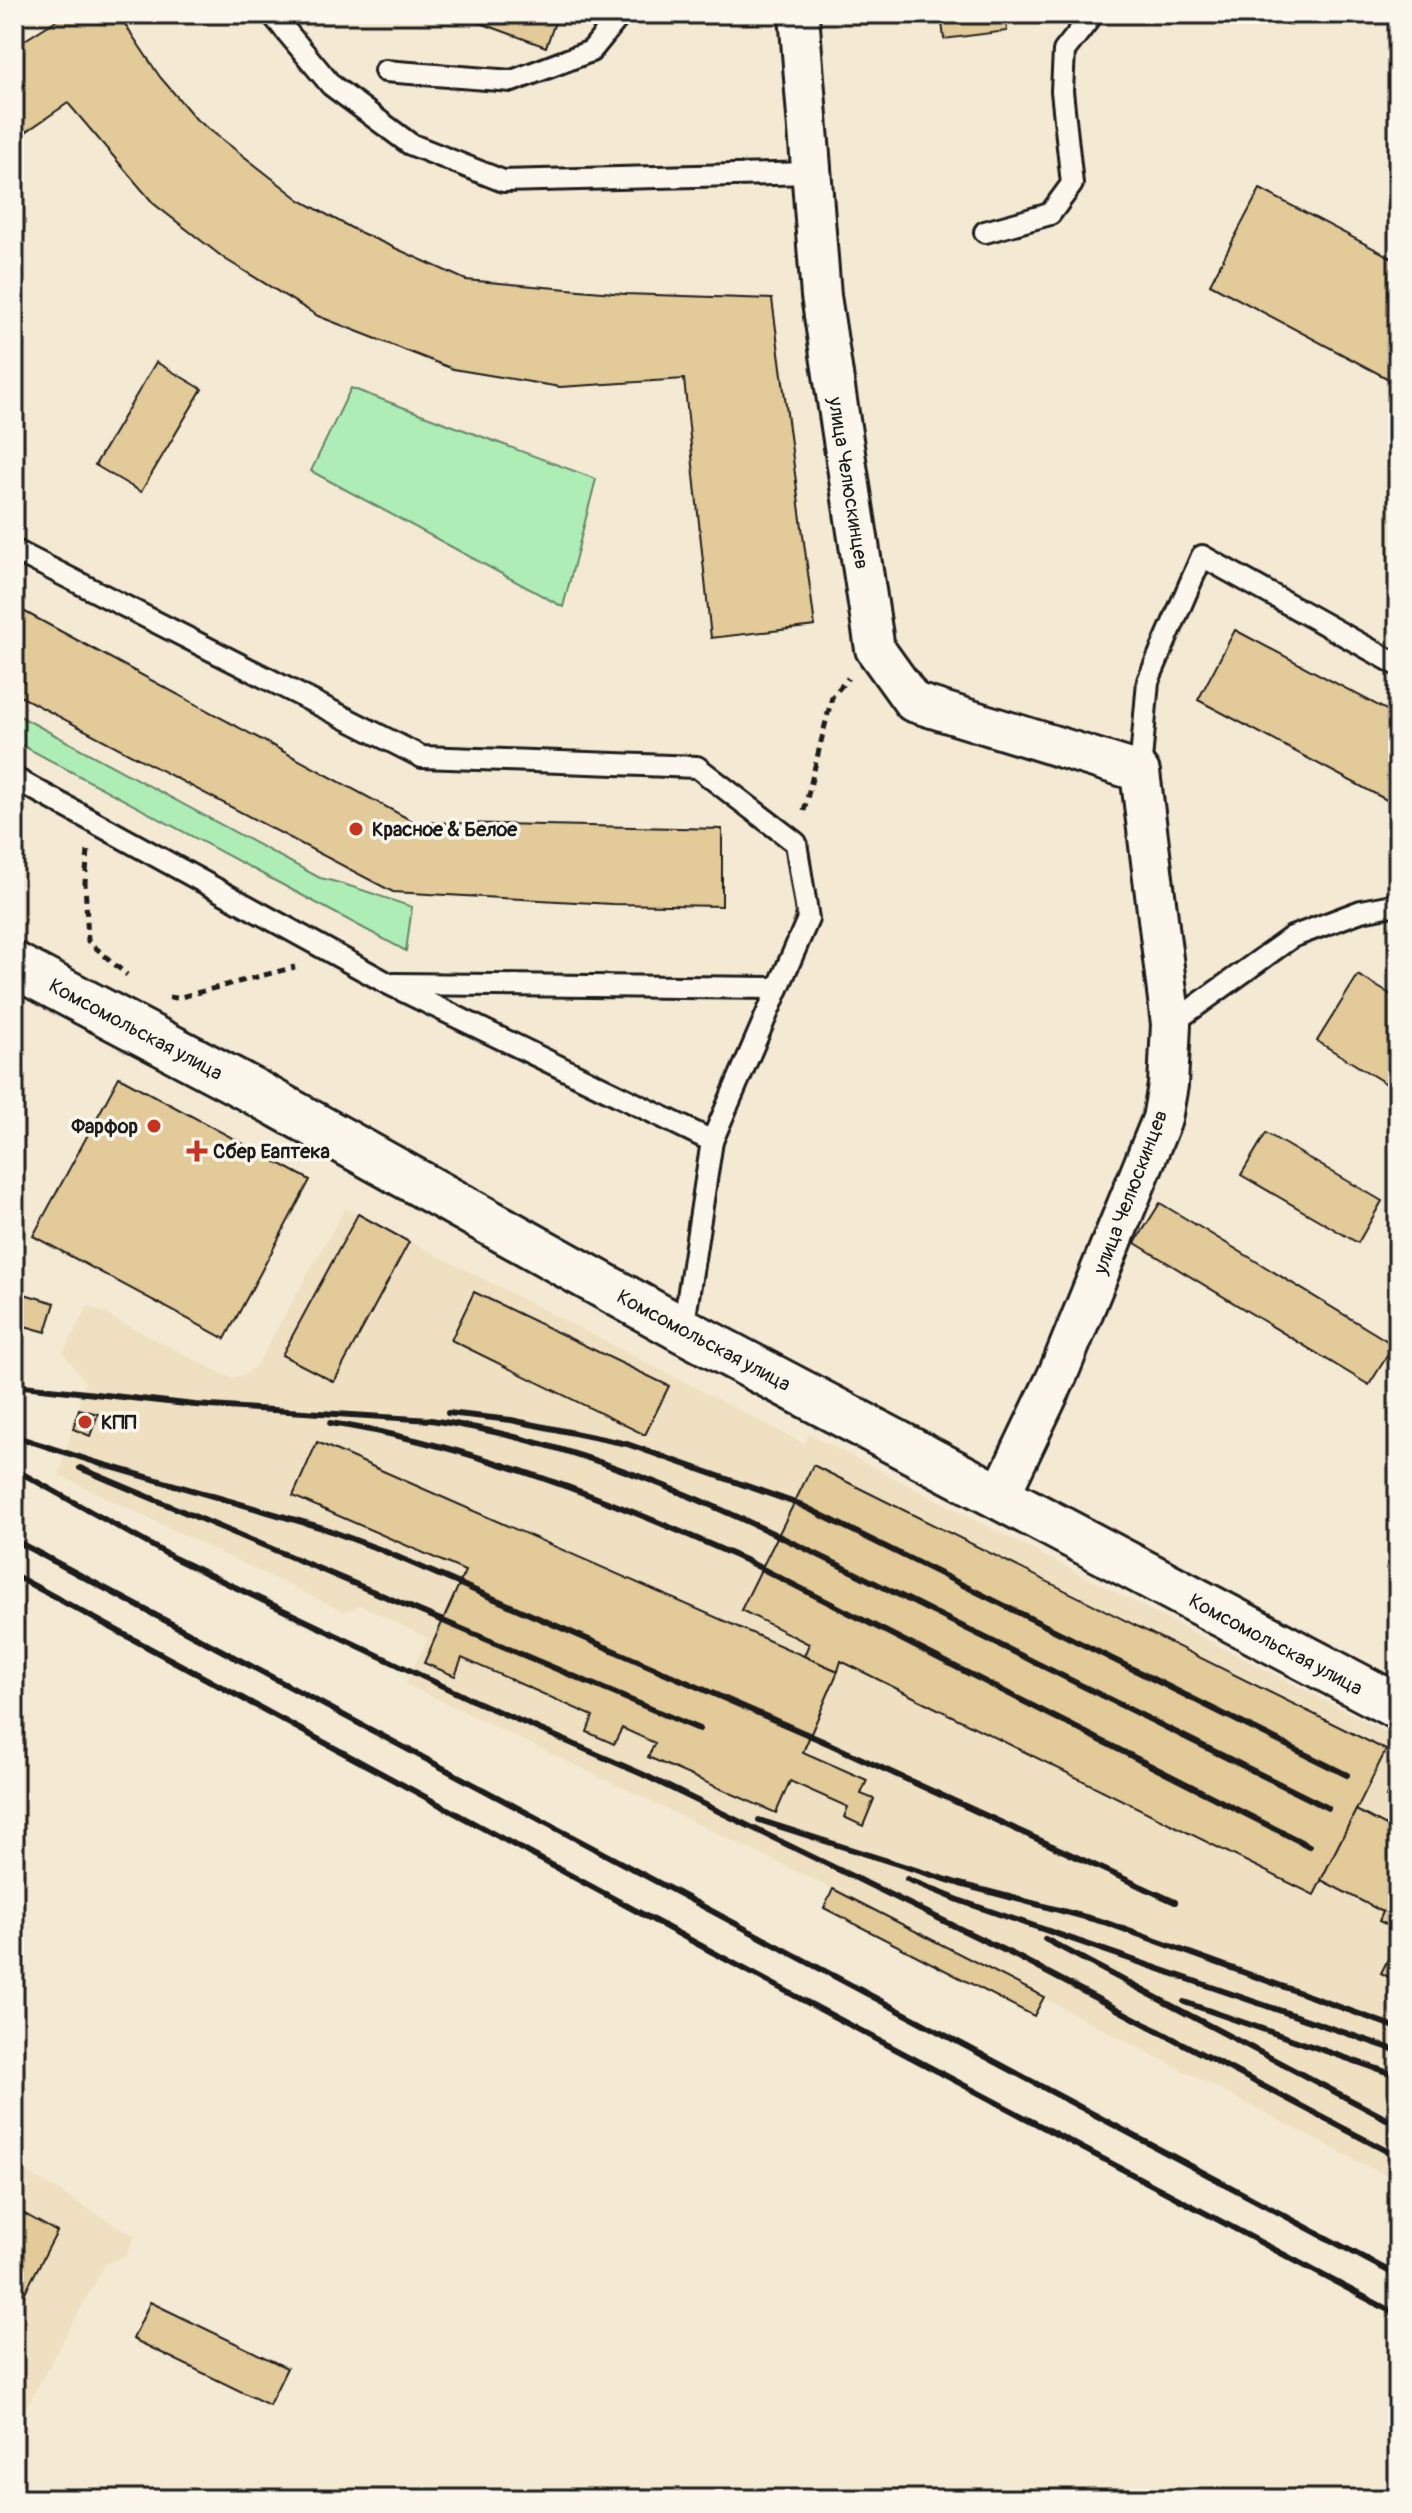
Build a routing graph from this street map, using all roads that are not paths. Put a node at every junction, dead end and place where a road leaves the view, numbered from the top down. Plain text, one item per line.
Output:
1 (272, 14) edge
2 (621, 14) edge
3 (799, 14) edge
4 (1093, 14) edge
5 (385, 71) dead end
6 (811, 173) junction
7 (985, 232) dead end
8 (14, 550) edge
9 (1398, 665) edge
10 (1140, 772) junction
11 (14, 778) edge
12 (1398, 904) edge
13 (14, 965) edge
14 (389, 984) junction
15 (778, 988) junction
16 (1171, 1024) junction
17 (712, 1141) junction
18 (683, 1330) junction
19 (999, 1498) junction
20 (1398, 1707) edge

1 - 6 lane
2 - 5 lane
3 - 6 street, улица Челюскинцев
4 - 7 lane
6 - 10 street, улица Челюскинцев
8 - 15 lane
9 - 10 lane, улица Челюскинцев
10 - 16 street, улица Челюскинцев
11 - 14 lane
12 - 16 lane
13 - 18 main road, Комсомольская улица
14 - 15 lane
14 - 17 lane
15 - 17 lane
16 - 19 street, улица Челюскинцев
17 - 18 lane
18 - 19 main road, Комсомольская улица
19 - 20 main road, Комсомольская улица

